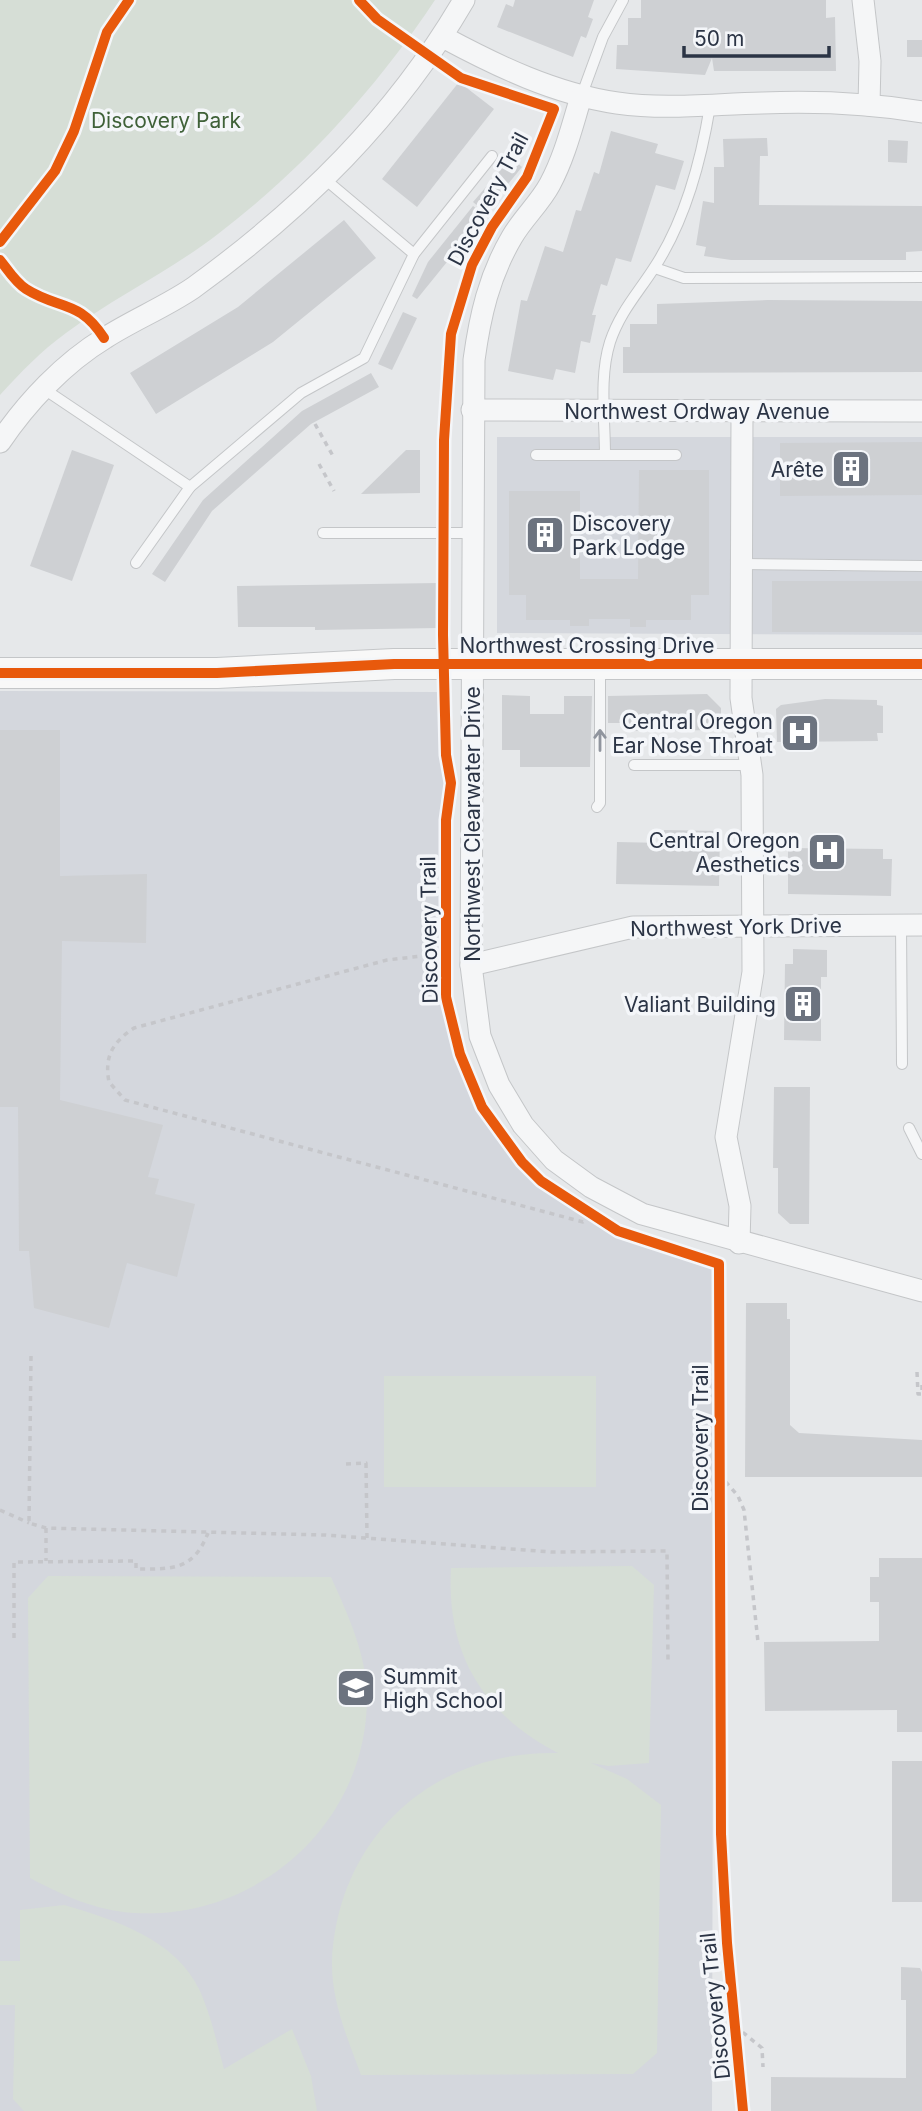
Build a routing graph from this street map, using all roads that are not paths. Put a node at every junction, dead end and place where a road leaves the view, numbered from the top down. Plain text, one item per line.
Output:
1 (464, 0) edge
2 (623, 0) edge
3 (863, 0) edge
4 (443, 37) junction
5 (581, 97) junction
6 (869, 105) junction
7 (710, 106) junction
8 (922, 112) edge
9 (492, 156) dead end
10 (326, 180) junction
11 (414, 254) junction
12 (655, 268) junction
13 (922, 277) edge
14 (44, 389) junction
15 (472, 410) junction
16 (605, 411) junction
17 (922, 411) edge
18 (742, 412) junction
19 (0, 442) edge
20 (605, 454) junction
21 (676, 454) dead end
22 (536, 455) dead end
23 (190, 486) junction
24 (323, 533) dead end
25 (472, 533) junction
26 (136, 563) dead end
27 (742, 564) junction
28 (922, 566) edge
29 (741, 664) junction
30 (922, 664) edge
31 (472, 665) junction
32 (600, 665) junction
33 (0, 673) edge
34 (634, 765) dead end
35 (751, 765) junction
36 (597, 807) dead end
37 (911, 925) edge
38 (754, 926) junction
39 (471, 965) junction
40 (902, 1064) dead end
41 (909, 1128) dead end
42 (922, 1154) edge
43 (739, 1243) junction
44 (922, 1291) edge

1 - 4 street
2 - 5 lane
3 - 6 street
4 - 5 street
4 - 10 street
5 - 7 street
5 - 15 street, Northwest Clearwater Drive
6 - 7 street
6 - 8 street
7 - 12 lane
9 - 11 lane
10 - 11 lane
10 - 14 street
11 - 23 lane
12 - 13 lane
12 - 16 lane
14 - 19 street
14 - 23 lane
15 - 16 street, Northwest Ordway Avenue
15 - 25 street, Northwest Clearwater Drive
16 - 18 street, Northwest Ordway Avenue
16 - 20 lane
17 - 18 street, Northwest Ordway Avenue
18 - 27 street
20 - 21 lane
20 - 22 lane
23 - 26 lane
24 - 25 lane
25 - 31 street, Northwest Clearwater Drive
27 - 28 lane
27 - 29 street
29 - 30 street, Northwest Crossing Drive
29 - 32 street, Northwest Crossing Drive
29 - 35 street
31 - 32 street, Northwest Crossing Drive
31 - 33 street, Northwest Crossing Drive
31 - 39 street, Northwest Clearwater Drive
36 -> 32 lane
34 - 35 lane
35 - 38 street
37 - 38 street, Northwest York Drive
37 - 40 lane
38 - 39 street, Northwest York Drive
38 - 43 street
39 - 43 street, Northwest Clearwater Drive
41 - 42 lane
43 - 44 street, Northwest Clearwater Drive

